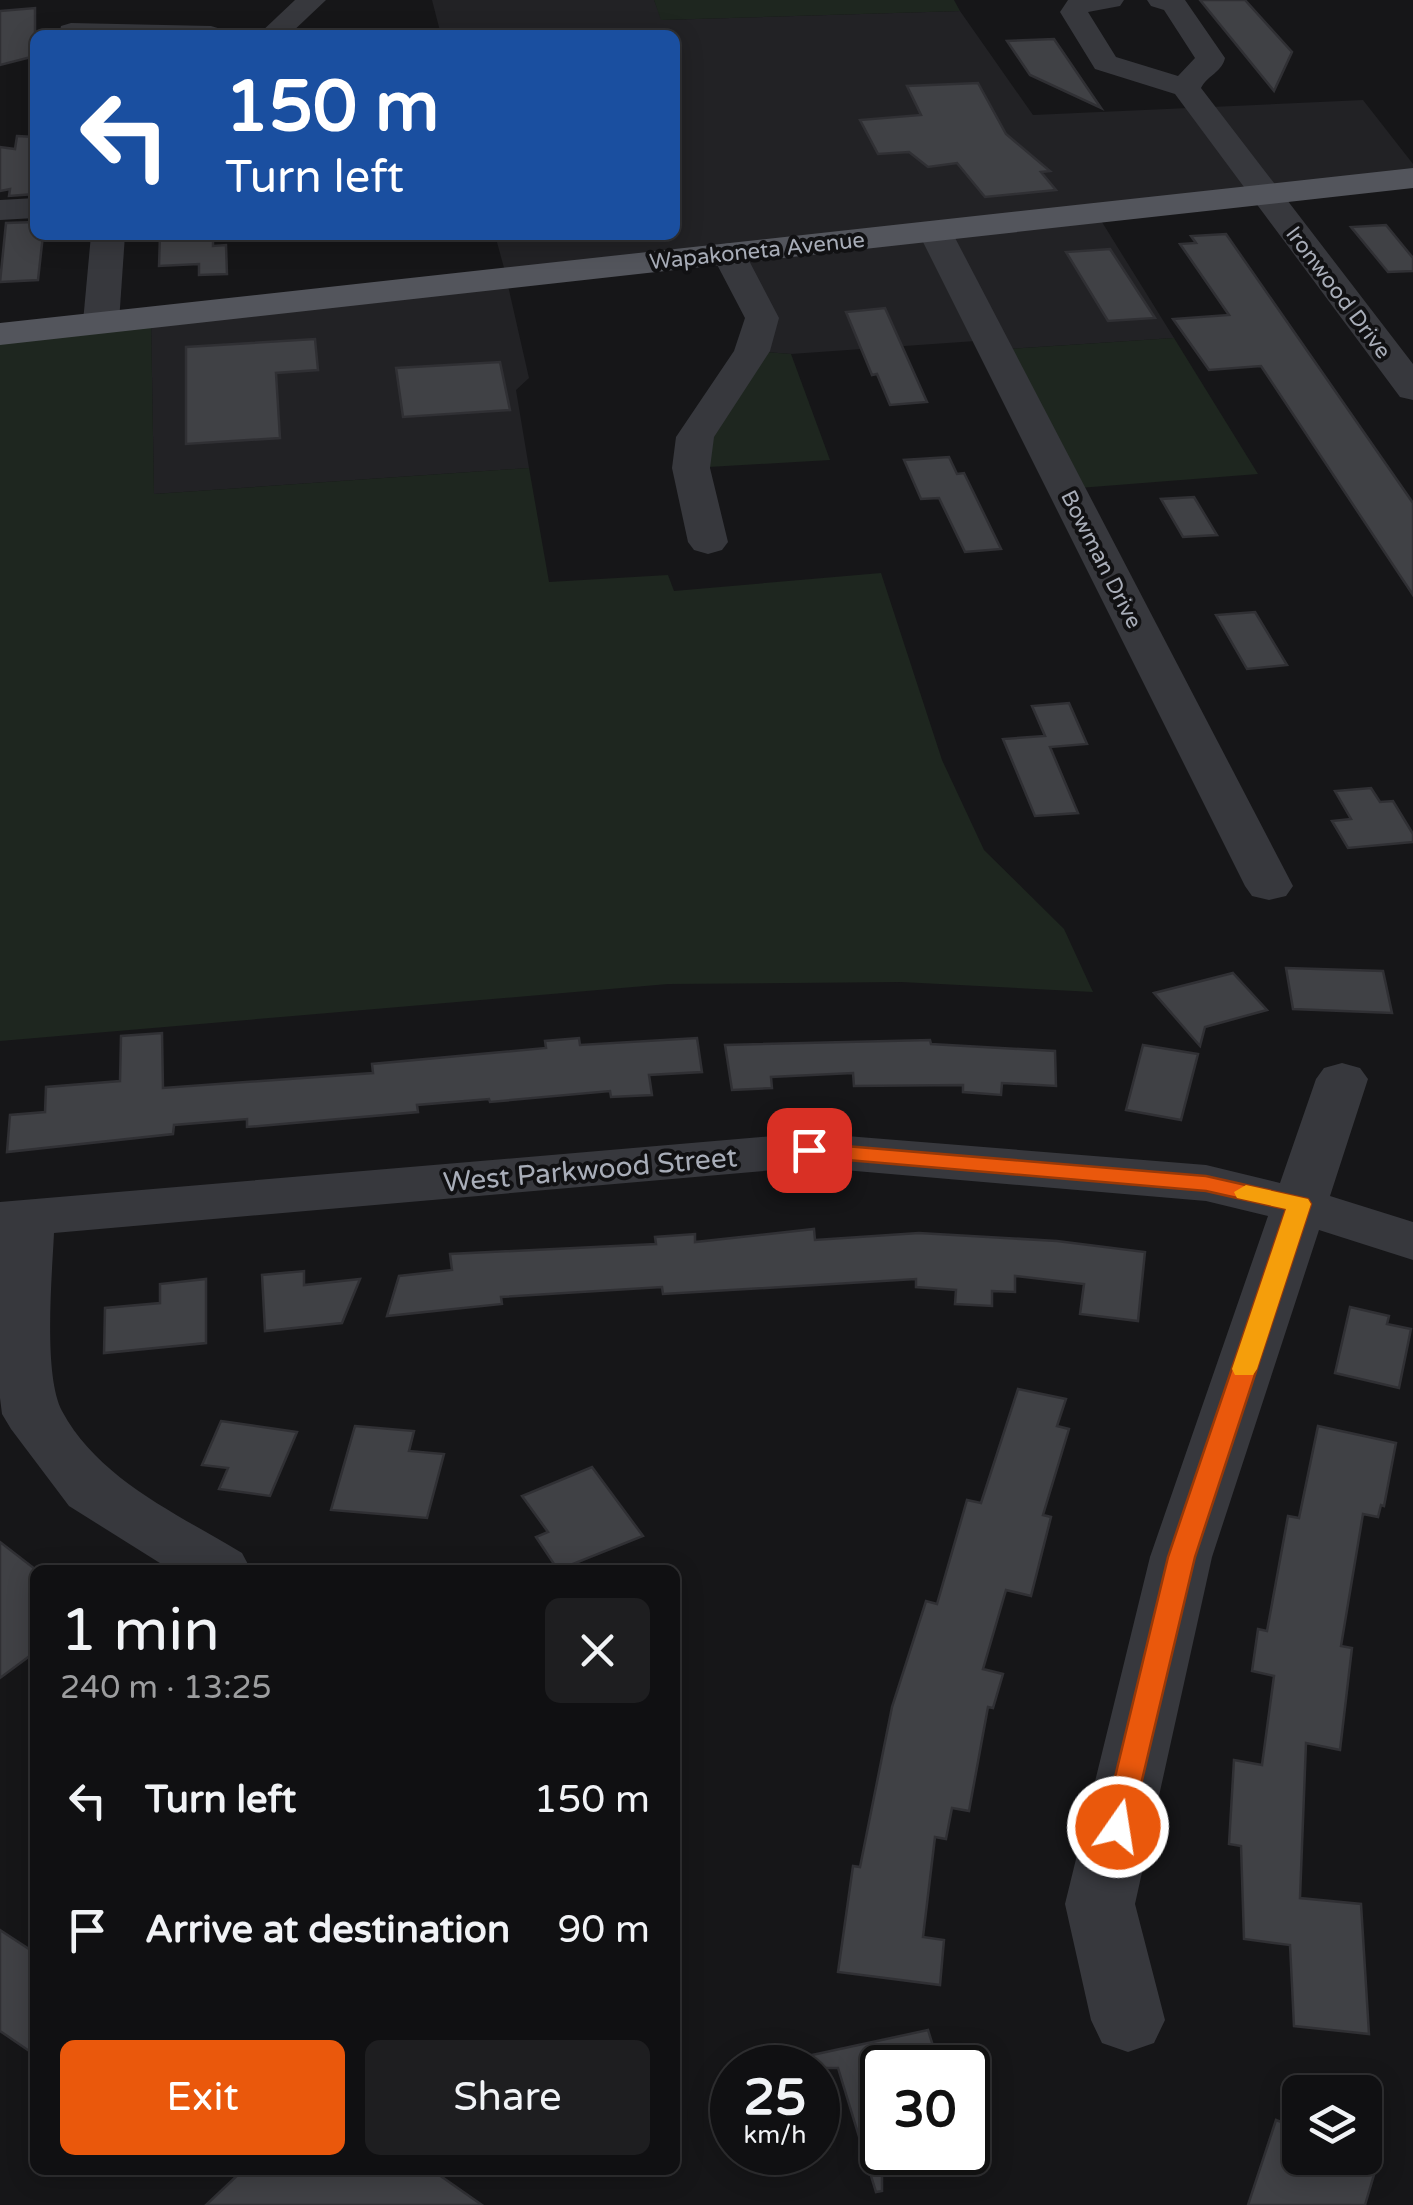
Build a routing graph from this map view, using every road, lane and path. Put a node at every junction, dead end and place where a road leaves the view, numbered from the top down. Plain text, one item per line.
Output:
1 (312, 0) edge
2 (1110, 0) edge
3 (1160, 0) edge
4 (278, 30) edge
5 (1186, 88) junction
6 (1413, 178) edge
7 (1265, 194) junction
8 (30, 208) edge
9 (0, 210) edge
10 (934, 232) junction
11 (108, 240) edge
12 (728, 253) junction
13 (101, 322) junction
14 (0, 334) edge
15 (1413, 389) edge
16 (708, 542) dead end
17 (1270, 886) dead end
18 (1342, 1080) dead end
19 (1299, 1204) junction
20 (14, 1218) edge
21 (1413, 1241) edge
22 (212, 1565) edge
23 (1128, 2020) dead end

1 - 4 street
2 - 5 street
3 - 5 street
5 - 7 street, Ironwood Drive
6 - 7 main road, Wapakoneta Avenue
7 - 10 main road, Wapakoneta Avenue
7 - 15 street, Ironwood Drive
8 - 9 street
10 - 12 main road, Wapakoneta Avenue
10 - 17 street, Bowman Drive
11 - 13 street
12 - 13 main road, Wapakoneta Avenue
12 - 16 street
13 - 14 main road, Wapakoneta Avenue
18 - 19 street
19 - 20 street, West Parkwood Street
19 - 21 street, West Parkwood Street
19 - 23 street
20 - 22 street

